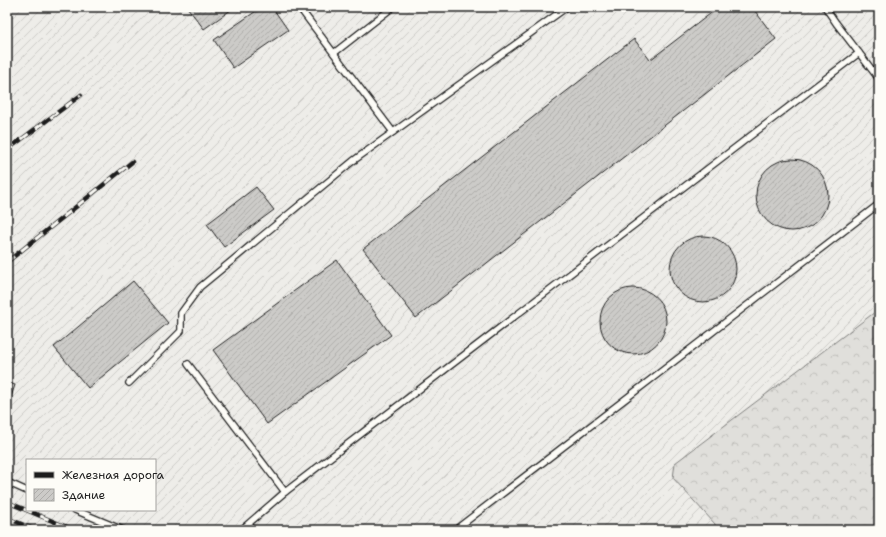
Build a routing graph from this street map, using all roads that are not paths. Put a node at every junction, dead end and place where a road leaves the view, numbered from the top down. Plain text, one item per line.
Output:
1 (299, 7) edge
2 (393, 7) edge
3 (567, 7) edge
4 (825, 7) edge
5 (334, 53) junction
6 (859, 53) junction
7 (879, 79) edge
8 (393, 132) junction
9 (879, 204) edge
10 (188, 364) dead end
11 (129, 382) dead end
12 (7, 482) edge
13 (26, 491) edge
14 (285, 492) junction
15 (76, 511) edge
16 (124, 530) edge
17 (241, 530) edge
18 (455, 530) edge

1 - 5 lane
2 - 5 lane
3 - 8 lane
4 - 6 lane
5 - 8 lane
6 - 7 lane
6 - 14 lane
8 - 11 lane
9 - 18 lane
10 - 14 lane
12 - 13 lane
14 - 17 lane
15 - 16 lane

